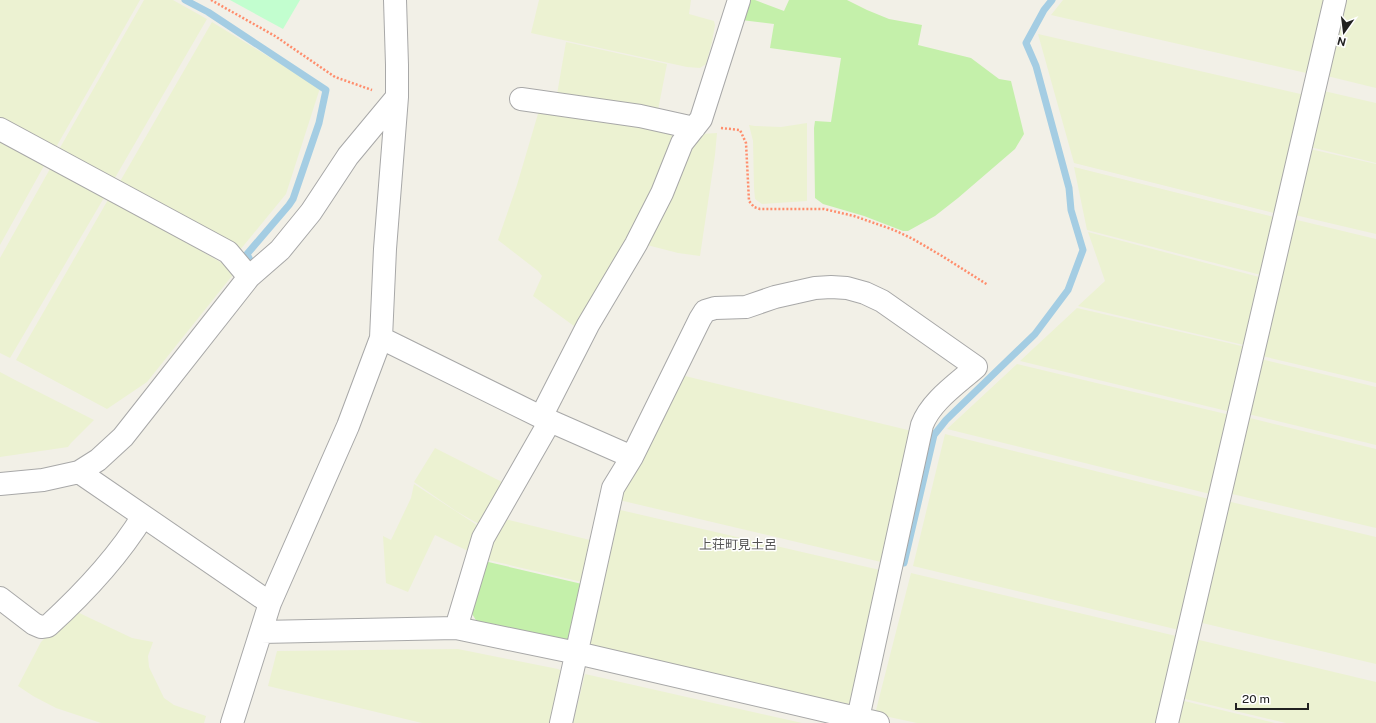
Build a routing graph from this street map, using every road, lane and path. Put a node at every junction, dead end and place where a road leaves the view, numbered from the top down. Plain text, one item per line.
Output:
1 (211, 0) edge
2 (395, 0) edge
3 (739, 0) edge
4 (1335, 0) edge
5 (397, 97) junction
6 (521, 99) dead end
7 (694, 128) junction
8 (0, 129) edge
9 (249, 277) junction
10 (988, 285) dead end
11 (381, 338) junction
12 (546, 419) junction
13 (632, 457) junction
14 (79, 472) junction
15 (0, 484) edge
16 (143, 516) junction
17 (0, 598) edge
18 (270, 604) junction
19 (456, 628) junction
20 (261, 632) junction
21 (577, 653) junction
22 (864, 721) edge
23 (232, 723) edge
24 (561, 723) edge
25 (1167, 723) edge

1 - 5 path
2 - 5 street
3 - 7 street
4 - 25 street
5 - 9 street
5 - 11 street
6 - 7 street
7 - 10 path
7 - 12 street
8 - 9 street
9 - 14 street
11 - 12 street
11 - 18 street
12 - 13 street
12 - 19 street
13 - 21 street
13 - 22 street
14 - 15 street
14 - 16 street
16 - 17 street
16 - 18 street
18 - 20 street
19 - 20 street
19 - 21 street
20 - 23 street
21 - 22 street
21 - 24 street

